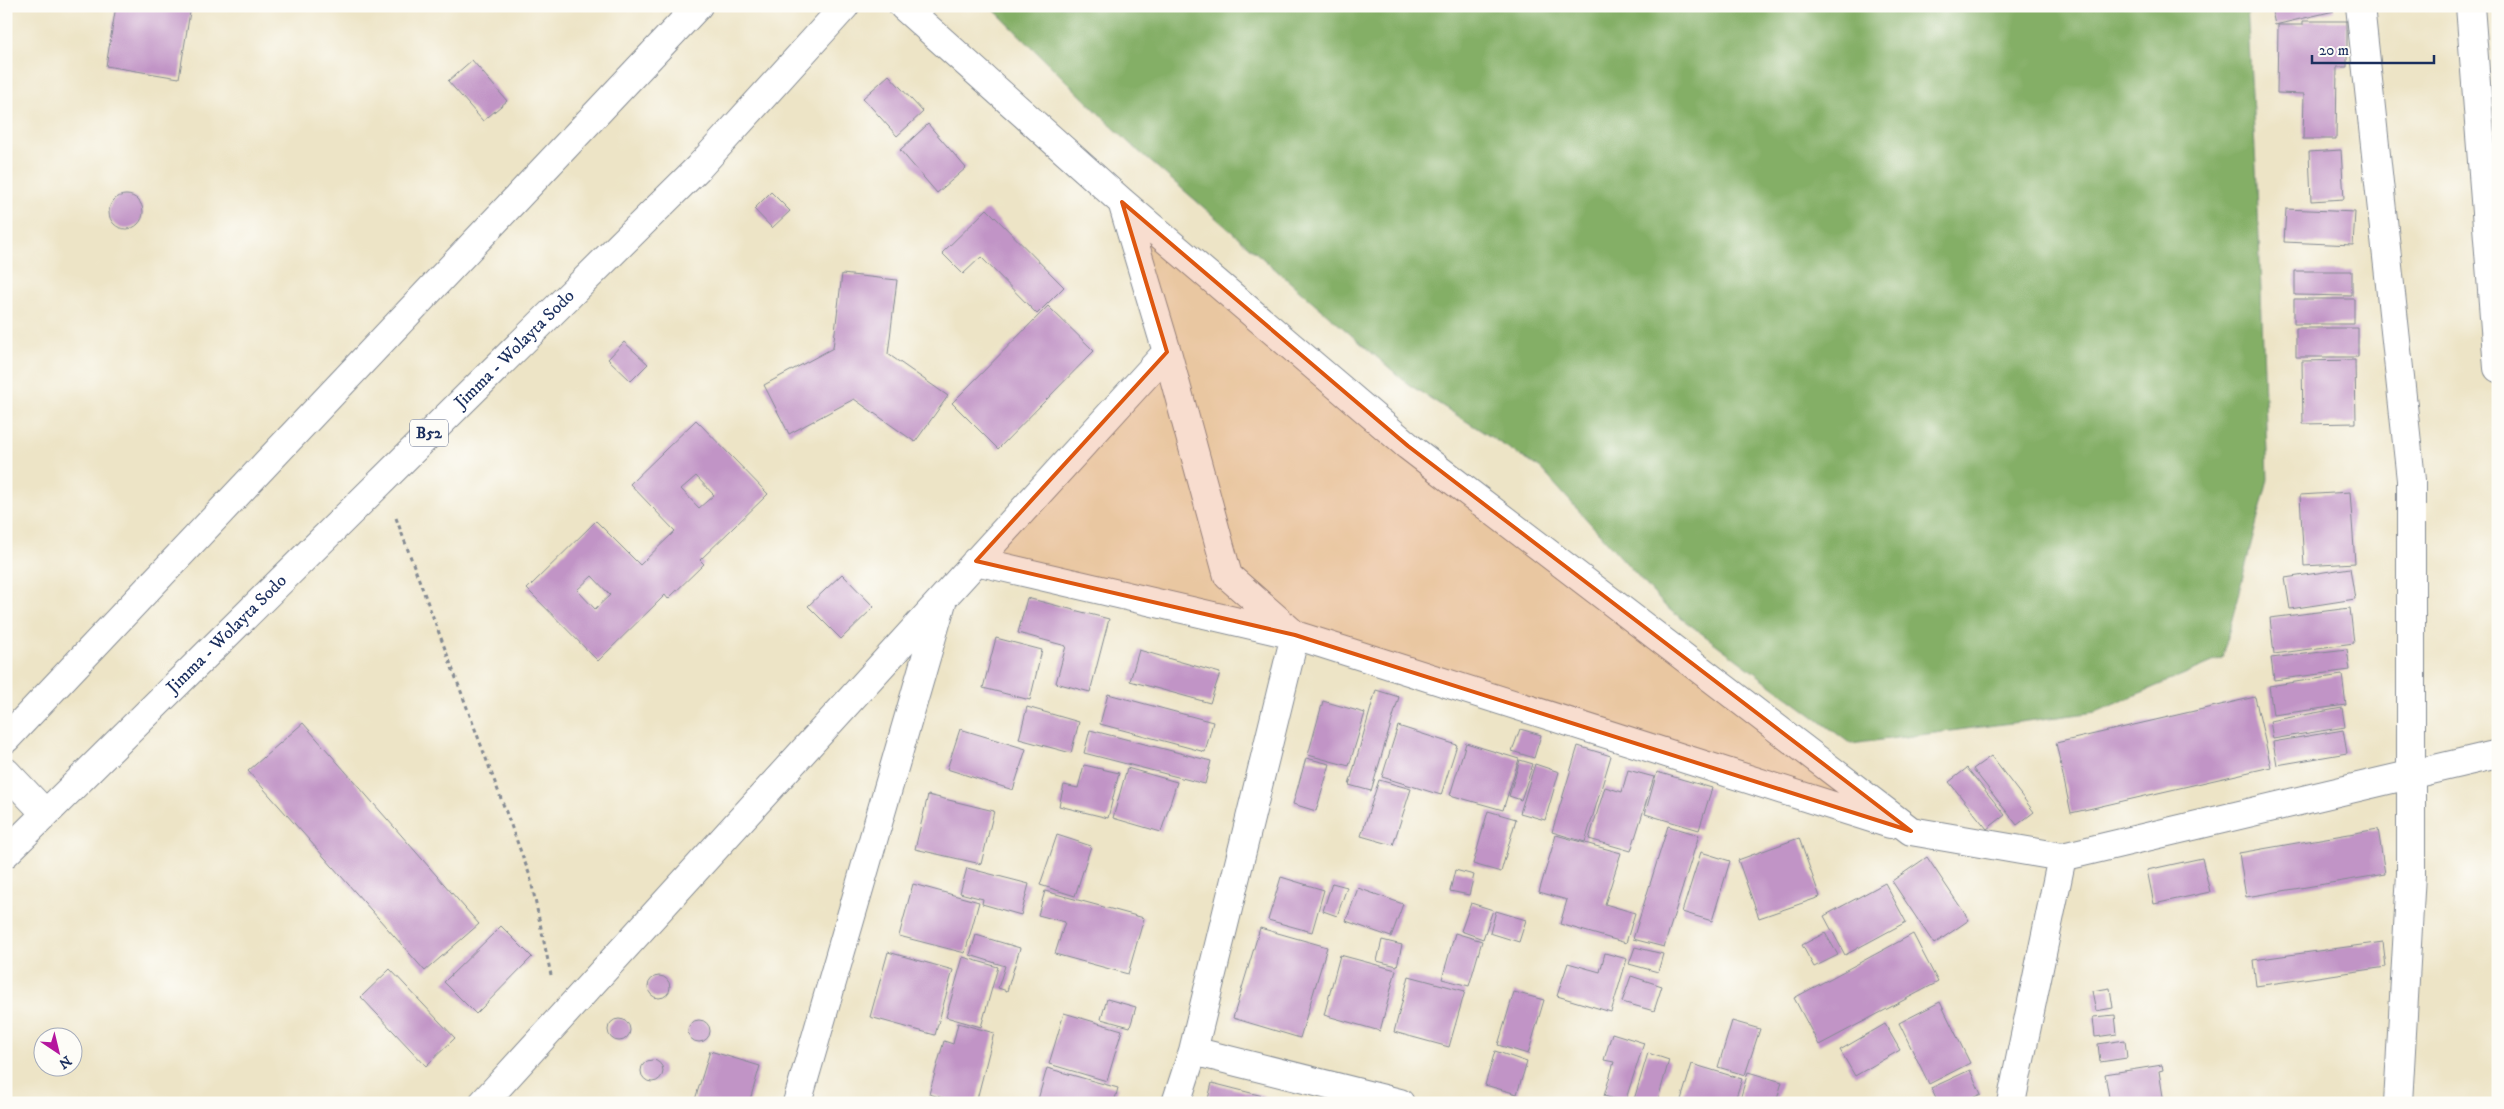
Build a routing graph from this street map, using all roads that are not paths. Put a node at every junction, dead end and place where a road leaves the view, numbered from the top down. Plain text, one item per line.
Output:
1 (698, 6) edge
2 (845, 6) edge
3 (903, 6) edge
4 (2360, 6) edge
5 (2470, 6) edge
6 (1122, 202) junction
7 (1167, 352) junction
8 (2498, 368) edge
9 (976, 561) junction
10 (944, 596) junction
11 (1295, 635) junction
12 (6, 739) edge
13 (2498, 754) edge
14 (6, 772) edge
15 (2410, 775) junction
16 (45, 813) junction
17 (1910, 831) junction
18 (6, 853) edge
19 (2062, 857) junction
20 (1193, 1051) junction
21 (484, 1103) edge
22 (797, 1103) edge
23 (1176, 1103) edge
24 (1400, 1103) edge
25 (2010, 1103) edge
26 (2398, 1103) edge

1 - 12 main road
2 - 16 main road, Jimma - Wolayta Sodo / B52
3 - 6 main road
4 - 15 main road
5 - 8 main road
6 - 7 main road
6 - 17 main road
7 - 9 main road
7 - 11 main road
9 - 10 main road
9 - 11 main road
10 - 21 main road
10 - 22 main road
11 - 17 main road
11 - 20 main road
13 - 15 main road
14 - 16 main road
15 - 19 main road
15 - 26 main road
16 - 18 main road, Jimma - Wolayta Sodo / B52
17 - 19 main road
19 - 25 main road
20 - 23 main road
20 - 24 main road

